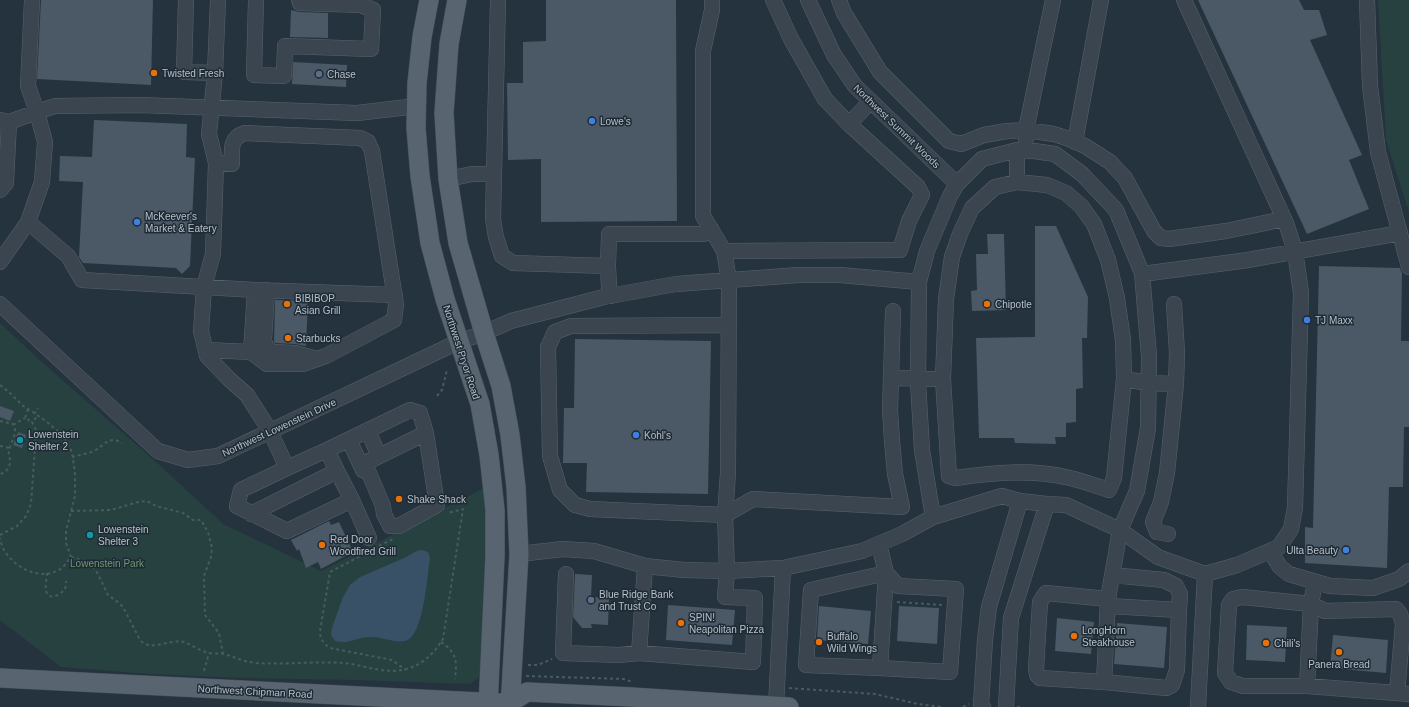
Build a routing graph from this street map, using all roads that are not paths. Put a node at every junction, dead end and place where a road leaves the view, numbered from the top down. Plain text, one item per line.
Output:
1 (32, 0) edge
2 (186, 0) edge
3 (218, 0) edge
4 (256, 0) edge
5 (299, 0) edge
6 (429, 0) edge
7 (457, 0) edge
8 (498, 0) edge
9 (712, 0) edge
10 (773, 0) edge
11 (808, 0) edge
12 (839, 0) edge
13 (1053, 0) edge
14 (1101, 0) edge
15 (1184, 0) edge
16 (1368, 0) edge
17 (361, 3) edge
18 (215, 73) junction
19 (870, 101) junction
20 (417, 106) junction
21 (211, 108) junction
22 (37, 112) junction
23 (4, 121) edge
24 (850, 124) junction
25 (1026, 130) junction
26 (1075, 142) junction
27 (1021, 150) junction
28 (216, 163) junction
29 (493, 174) junction
30 (448, 179) junction
31 (1017, 182) junction
32 (957, 184) junction
33 (0, 190) edge
34 (1284, 219) junction
35 (28, 222) junction
36 (711, 229) junction
37 (1400, 233) junction
38 (724, 251) junction
39 (1295, 251) junction
40 (0, 262) edge
41 (608, 266) junction
42 (1409, 267) edge
43 (1142, 274) junction
44 (729, 280) junction
45 (919, 282) junction
46 (204, 287) junction
47 (261, 290) junction
48 (395, 295) junction
49 (611, 296) junction
50 (0, 304) edge
51 (1174, 304) dead end
52 (893, 311) dead end
53 (728, 324) junction
54 (484, 333) junction
55 (458, 342) junction
56 (206, 350) junction
57 (251, 352) junction
58 (318, 359) junction
59 (892, 378) junction
60 (918, 378) junction
61 (944, 379) junction
62 (1124, 379) junction
63 (1148, 383) junction
64 (1176, 384) junction
65 (270, 431) junction
66 (368, 431) junction
67 (426, 433) junction
68 (349, 440) junction
69 (327, 450) junction
70 (379, 456) junction
71 (362, 467) junction
72 (288, 468) junction
73 (337, 471) junction
74 (352, 500) junction
75 (1020, 501) junction
76 (1047, 504) junction
77 (252, 514) junction
78 (726, 515) junction
79 (933, 517) junction
80 (1120, 530) junction
81 (1168, 534) dead end
82 (879, 544) junction
83 (372, 545) road end
84 (1270, 551) junction
85 (519, 554) junction
86 (645, 566) junction
87 (783, 568) junction
88 (727, 571) junction
89 (1409, 571) edge
90 (886, 573) junction
91 (566, 574) dead end
92 (1205, 574) junction
93 (1112, 575) junction
94 (1315, 582) junction
95 (1108, 603) junction
96 (1311, 604) junction
97 (1179, 610) junction
98 (639, 653) junction
99 (880, 668) junction
100 (0, 678) edge
101 (1104, 682) junction
102 (1307, 686) junction
103 (1403, 693) edge
104 (488, 705) edge
105 (512, 706) edge
106 (779, 707) edge
107 (983, 707) edge
108 (1006, 707) edge
109 (1198, 707) edge

1 - 22 street
2 - 18 street
3 - 18 street
4 - 17 street
5 - 17 street
6 - 20 main road, Northwest Pryor Road
7 - 30 main road
8 - 29 street
9 - 36 street
10 - 24 street
11 - 19 street, Northwest Summit Woods
12 - 25 street
13 - 25 street
14 - 26 street
15 - 34 street
16 - 37 street
18 - 21 street
19 - 24 street
19 - 32 street, Northwest Summit Woods
20 - 21 street
20 - 55 main road, Northwest Pryor Road
21 - 22 street
21 - 28 street
22 - 23 street
22 - 35 street
23 - 33 street
24 - 38 street
25 - 26 street
25 - 27 street
26 - 34 street
27 - 31 street
27 - 32 street
27 - 43 street
28 - 46 street
28 - 48 street
29 - 30 street
29 - 41 street
30 - 54 main road
31 - 61 street
31 - 62 street
32 - 45 street
34 - 39 street
35 - 40 street
35 - 46 street
36 - 38 street
36 - 41 street
37 - 39 street
37 - 42 street
38 - 44 street
39 - 43 street
39 - 84 street
41 - 49 street
43 - 63 street
44 - 45 street, Northwest Lowenstein Drive
44 - 49 street, Northwest Lowenstein Drive
44 - 53 street
45 - 60 street
46 - 47 street
46 - 56 street
47 - 48 street
47 - 57 street
47 - 58 street
48 - 58 street
49 - 54 street, Northwest Lowenstein Drive
50 - 65 street, Northwest Lowenstein Drive
51 - 64 street
52 - 59 street
53 - 78 street
53 - 78 street
54 - 55 street, Northwest Lowenstein Drive
54 - 85 main road
55 - 65 street, Northwest Lowenstein Drive
55 - 104 main road, Northwest Pryor Road
56 - 57 street
56 - 65 street
57 - 58 street
59 - 60 street
59 - 78 street
60 - 61 street
60 - 79 street
61 - 62 street
62 - 63 street
63 - 64 street
63 - 80 street
64 - 81 street
65 - 72 street
66 - 67 street
66 - 68 street
66 - 70 street
67 - 70 street
67 - 71 street
68 - 69 street
68 - 71 street
69 - 72 street
69 - 73 street
70 - 71 street
72 - 77 street
73 - 74 street
73 - 77 street
74 - 77 street
74 - 83 street
75 - 76 street
75 - 79 street
75 - 107 street
76 - 80 street
76 - 108 street
78 - 88 street
79 - 82 street
80 - 92 street
80 - 93 street
82 - 87 street
82 - 90 street
84 - 92 street
84 - 94 street
85 - 86 street
85 - 105 main road
86 - 88 street
86 - 98 street
87 - 88 street
87 - 106 street
88 - 98 street
89 - 94 street
90 - 99 street
90 - 99 street
90 - 99 street
91 - 98 street
92 - 109 street
93 - 95 street
93 - 97 street
94 - 96 street
95 - 97 street
95 - 101 street
95 - 101 street
96 - 102 street
96 - 102 street
96 - 103 street
97 - 101 street
100 - 104 main road, Northwest Chipman Road
102 - 103 street
104 - 105 main road, Northwest Chipman Road
105 - 106 main road

